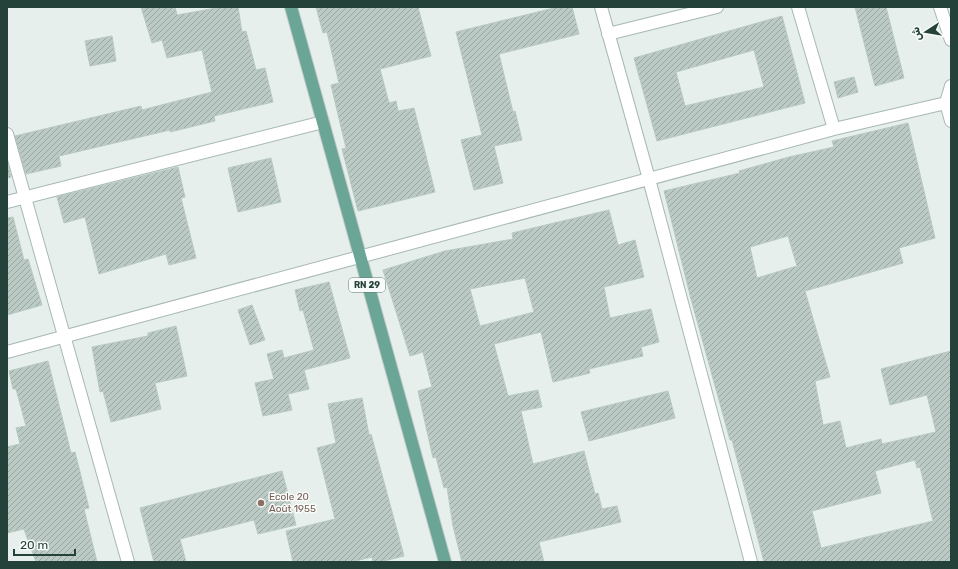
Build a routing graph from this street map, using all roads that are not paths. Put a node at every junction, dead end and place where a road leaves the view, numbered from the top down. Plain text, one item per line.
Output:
1 (291, 7) edge
2 (601, 7) edge
3 (717, 7) edge
4 (798, 7) edge
5 (940, 7) edge
6 (608, 34) junction
7 (951, 40) edge
8 (951, 86) edge
9 (946, 102) junction
10 (951, 121) edge
11 (323, 122) junction
12 (834, 129) junction
13 (7, 134) edge
14 (649, 179) junction
15 (25, 198) junction
16 (7, 202) edge
17 (359, 258) junction
18 (64, 337) junction
19 (7, 352) edge
20 (128, 562) edge
21 (445, 562) edge
22 (751, 562) edge

1 - 11 main road, RN 29
2 - 6 street
3 - 6 street
4 - 12 street
5 - 7 street
6 - 14 street
8 - 9 street
9 - 10 street
9 - 12 street
11 - 15 street
11 - 17 main road, RN 29
12 - 14 street
13 - 15 street
14 - 17 street
14 - 22 street
15 - 16 street
15 - 18 street
17 - 18 street
17 - 21 main road, RN 29
18 - 19 street
18 - 20 street

